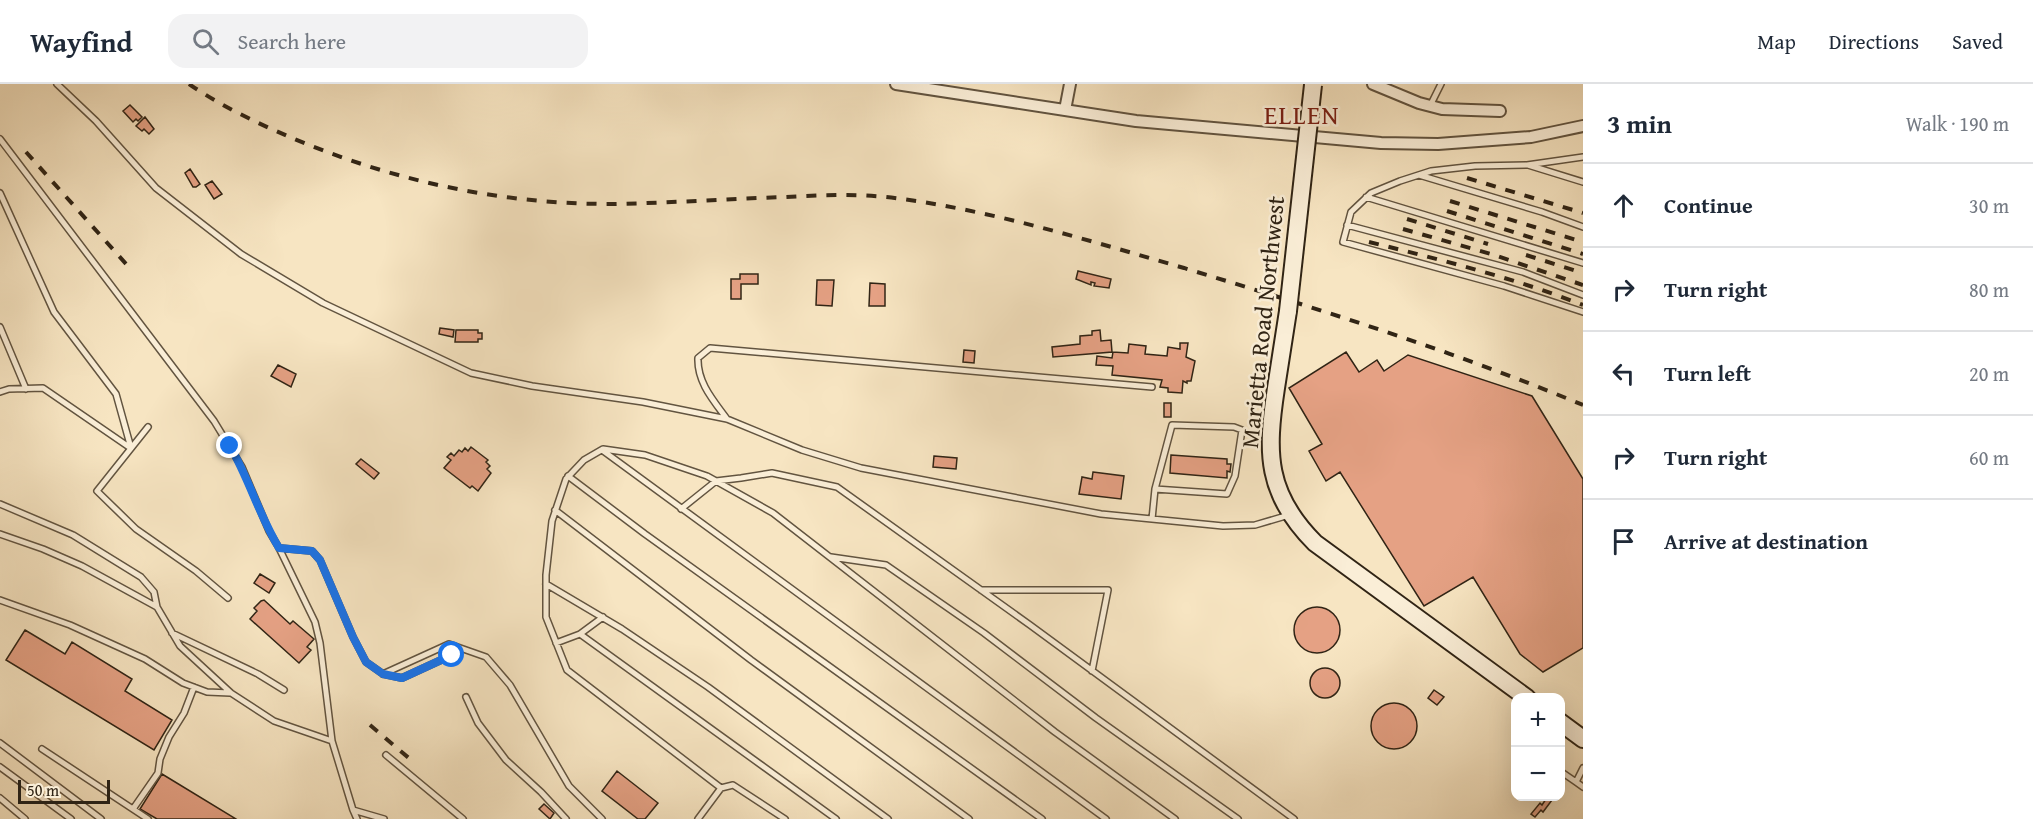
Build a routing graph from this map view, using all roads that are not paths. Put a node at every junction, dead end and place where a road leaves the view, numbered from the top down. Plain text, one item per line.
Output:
1 (57, 84) edge
2 (896, 84) edge
3 (1070, 84) edge
4 (1373, 84) edge
5 (1442, 84) edge
6 (1313, 85) edge
7 (1430, 106) junction
8 (1065, 110) junction
9 (1500, 111) dead end
10 (1583, 126) edge
11 (0, 139) edge
12 (1583, 157) edge
13 (1527, 165) junction
14 (1419, 175) junction
15 (1583, 182) edge
16 (0, 193) edge
17 (1366, 197) junction
18 (1347, 225) junction
19 (1583, 227) edge
20 (1583, 263) edge
21 (1583, 295) edge
22 (1583, 312) edge
23 (0, 327) edge
24 (1152, 387) dead end
25 (26, 389) junction
26 (0, 392) edge
27 (727, 419) junction
28 (148, 427) dead end
29 (131, 448) junction
30 (602, 450) junction
31 (568, 476) junction
32 (716, 481) junction
33 (1155, 489) junction
34 (0, 504) edge
35 (681, 508) junction
36 (555, 510) junction
37 (1291, 515) junction
38 (1152, 519) junction
39 (0, 534) edge
40 (279, 548) junction
41 (831, 557) junction
42 (546, 584) junction
43 (980, 590) junction
44 (228, 598) dead end
45 (0, 600) edge
46 (157, 607) junction
47 (603, 617) junction
48 (170, 632) junction
49 (580, 634) junction
50 (556, 643) junction
51 (460, 648) junction
52 (1092, 672) junction
53 (383, 674) junction
54 (194, 687) junction
55 (284, 690) dead end
56 (231, 693) junction
57 (1520, 693) edge
58 (466, 697) dead end
59 (1565, 726) edge
60 (1583, 739) edge
61 (332, 741) junction
62 (0, 743) edge
63 (42, 748) dead end
64 (386, 755) dead end
65 (0, 767) edge
66 (1583, 768) edge
67 (1565, 774) edge
68 (1576, 782) junction
69 (1583, 787) edge
70 (721, 788) junction
71 (0, 798) edge
72 (133, 809) junction
73 (353, 810) junction
74 (25, 819) edge
75 (72, 819) edge
76 (100, 819) edge
77 (148, 819) edge
78 (357, 819) edge
79 (384, 819) edge
80 (463, 819) edge
81 (566, 819) edge
82 (603, 819) edge
83 (698, 819) edge
84 (785, 819) edge
85 (836, 819) edge
86 (888, 819) edge
87 (969, 819) edge
88 (1042, 819) edge
89 (1106, 819) edge
90 (1174, 819) edge
91 (1238, 819) edge
92 (1294, 819) edge

1 - 27 lane
2 - 8 street
3 - 8 street
4 - 7 street
5 - 7 lane
6 - 37 street, Marietta Road Northwest, bridge
7 - 9 street
8 - 10 street
11 - 40 lane
12 - 13 lane
13 - 14 lane
13 - 15 lane
14 - 17 lane
14 - 19 lane
16 - 29 lane
17 - 18 lane
17 - 20 lane
18 - 21 lane
18 - 22 lane
23 - 25 lane
24 - 27 lane
25 - 26 lane
25 - 29 lane
27 - 38 lane
28 - 29 lane
29 - 44 lane
30 - 31 lane
30 - 32 lane
30 - 35 lane
31 - 36 lane
31 - 88 lane
32 - 35 lane
32 - 41 lane
32 - 43 lane
33 - 33 lane
33 - 38 lane
34 - 46 lane
35 - 89 lane
36 - 42 lane
36 - 87 lane
37 - 38 lane
37 - 57 street, Marietta Road Northwest
39 - 46 lane
40 - 53 lane
40 - 61 lane
41 - 90 lane
41 - 91 lane
42 - 47 lane
42 - 50 lane
43 - 52 lane
43 - 52 lane
45 - 54 lane
46 - 48 lane
47 - 49 lane
47 - 86 lane
48 - 55 lane
48 - 56 lane
49 - 50 lane
49 - 85 lane
50 - 70 lane
51 - 53 lane
51 - 53 lane
51 - 82 lane
52 - 92 lane
54 - 56 lane
54 - 72 lane
56 - 61 lane
58 - 81 lane
59 - 60 street
61 - 73 lane
62 - 76 lane
63 - 72 lane
64 - 80 lane
65 - 75 lane
66 - 68 lane
67 - 68 lane
68 - 69 lane
70 - 83 lane
70 - 84 lane
71 - 74 lane
72 - 77 lane
73 - 78 lane
73 - 79 lane

